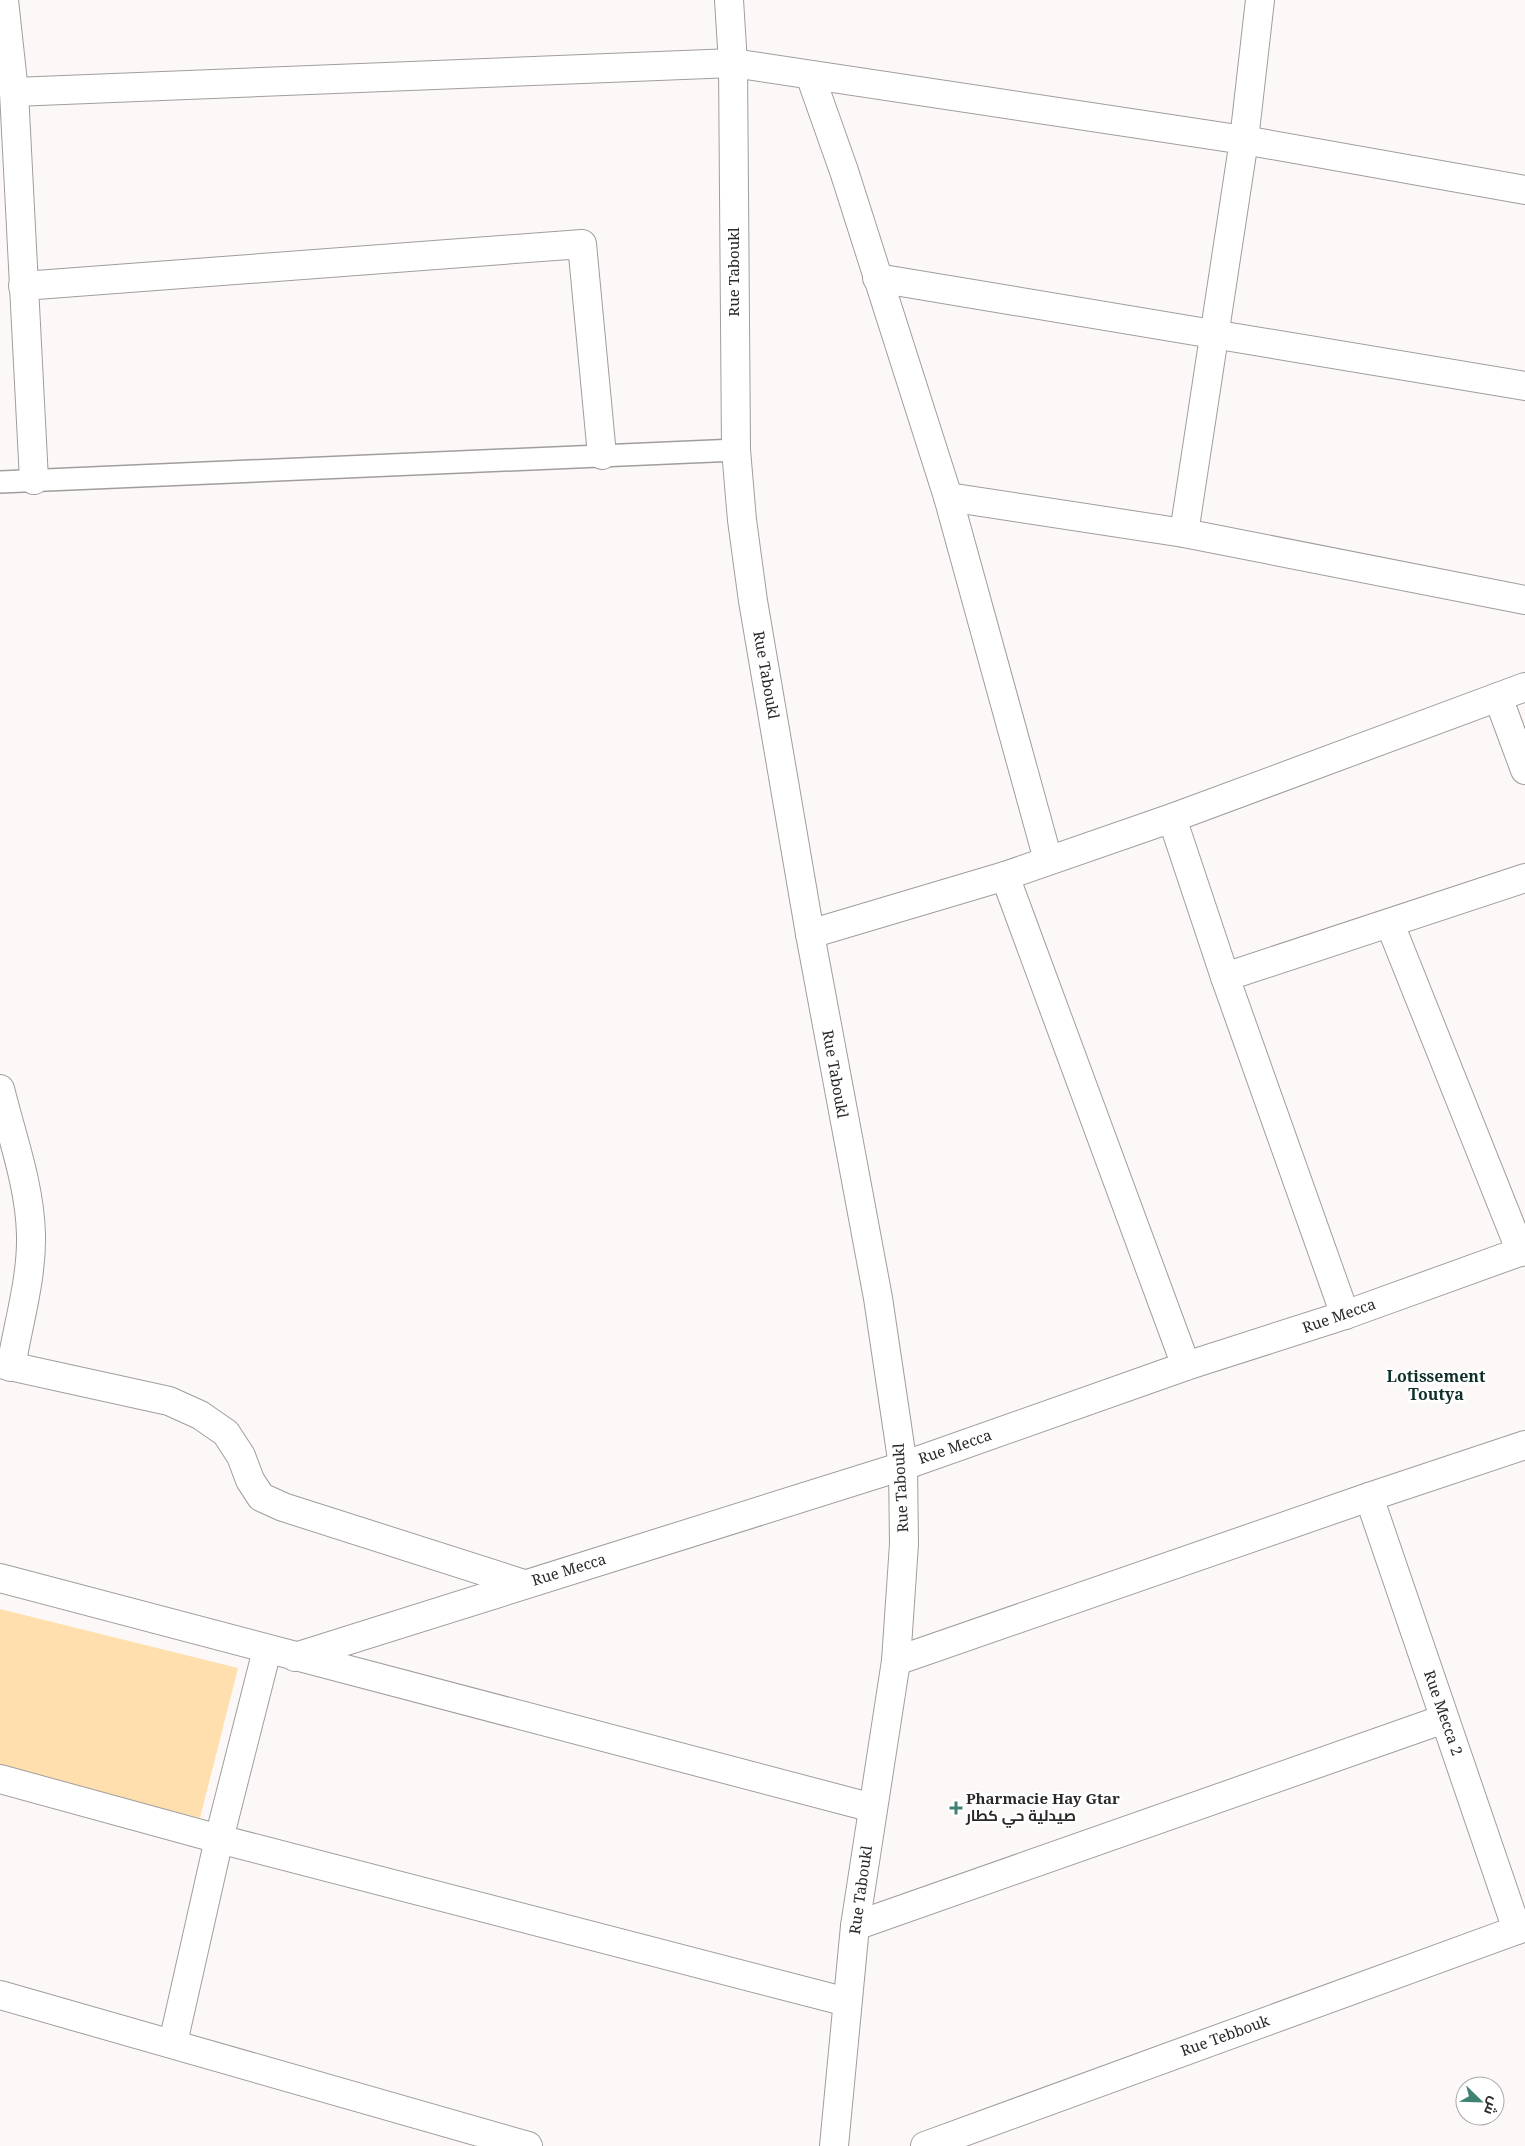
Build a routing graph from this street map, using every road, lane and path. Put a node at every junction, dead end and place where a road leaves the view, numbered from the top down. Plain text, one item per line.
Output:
1 (4, 0) edge
2 (729, 0) edge
3 (1260, 0) edge
4 (733, 63) junction
5 (810, 75) junction
6 (14, 92) junction
7 (1244, 140) junction
8 (1525, 190) edge
9 (877, 278) junction
10 (24, 286) junction
11 (1216, 334) junction
12 (1525, 386) edge
13 (736, 450) junction
14 (602, 455) junction
15 (34, 480) junction
16 (0, 482) edge
17 (948, 497) junction
18 (1184, 533) junction
19 (1525, 600) edge
20 (1525, 687) edge
21 (1498, 697) junction
22 (1525, 770) edge
23 (1172, 818) junction
24 (1048, 860) junction
25 (1004, 876) junction
26 (1525, 878) edge
27 (1390, 924) junction
28 (810, 934) junction
29 (1225, 977) junction
30 (0, 1089) edge
31 (10, 1160) edge
32 (1523, 1251) edge
33 (1345, 1315) junction
34 (5, 1365) edge
35 (1186, 1366) junction
36 (1525, 1445) edge
37 (903, 1466) junction
38 (1369, 1497) junction
39 (0, 1578) edge
40 (524, 1584) junction
41 (267, 1650) junction
42 (295, 1657) junction
43 (896, 1661) junction
44 (1444, 1719) junction
45 (0, 1779) edge
46 (873, 1808) junction
47 (219, 1839) junction
48 (855, 1926) junction
49 (1521, 1928) edge
50 (0, 1996) edge
51 (847, 2002) junction
52 (173, 2044) junction
53 (528, 2146) edge
54 (834, 2146) edge
55 (925, 2146) edge

1 - 6 street
2 - 4 street, Rue Taboukl
3 - 7 street
4 - 5 street
4 - 6 street
4 - 13 street, Rue Taboukl
5 - 7 street
5 - 9 street
6 - 10 street
7 - 8 street
7 - 11 street
9 - 11 street
9 - 17 street
10 - 14 street
10 - 15 street
11 - 12 street
11 - 18 street
13 - 14 lane
13 - 28 street, Rue Taboukl
14 - 15 lane
15 - 16 lane
17 - 18 street
17 - 24 street
18 - 19 street
20 - 21 street
21 - 22 street
21 - 23 street
23 - 24 street
23 - 29 street
24 - 25 street
25 - 28 street
25 - 35 street
26 - 27 street
27 - 29 street
27 - 32 street
28 - 37 street, Rue Taboukl
29 - 33 street
30 - 31 street
31 - 34 street
32 - 33 street, Rue Mecca
33 - 35 street, Rue Mecca
34 - 40 street
35 - 37 street, Rue Mecca
36 - 38 street
37 - 40 street, Rue Mecca
37 - 43 street, Rue Taboukl
38 - 43 street
38 - 44 street, Rue Mecca 2
39 - 41 street
40 - 42 street, Rue Mecca
41 - 42 street
41 - 47 street
42 - 46 street
43 - 46 street, Rue Taboukl
44 - 48 street
44 - 49 street, Rue Mecca 2
45 - 47 street
46 - 48 street, Rue Taboukl
47 - 51 street
47 - 52 street
48 - 51 street, Rue Taboukl
49 - 55 street, Rue Tebbouk
50 - 52 street
51 - 54 street, Rue Taboukl
52 - 53 street

